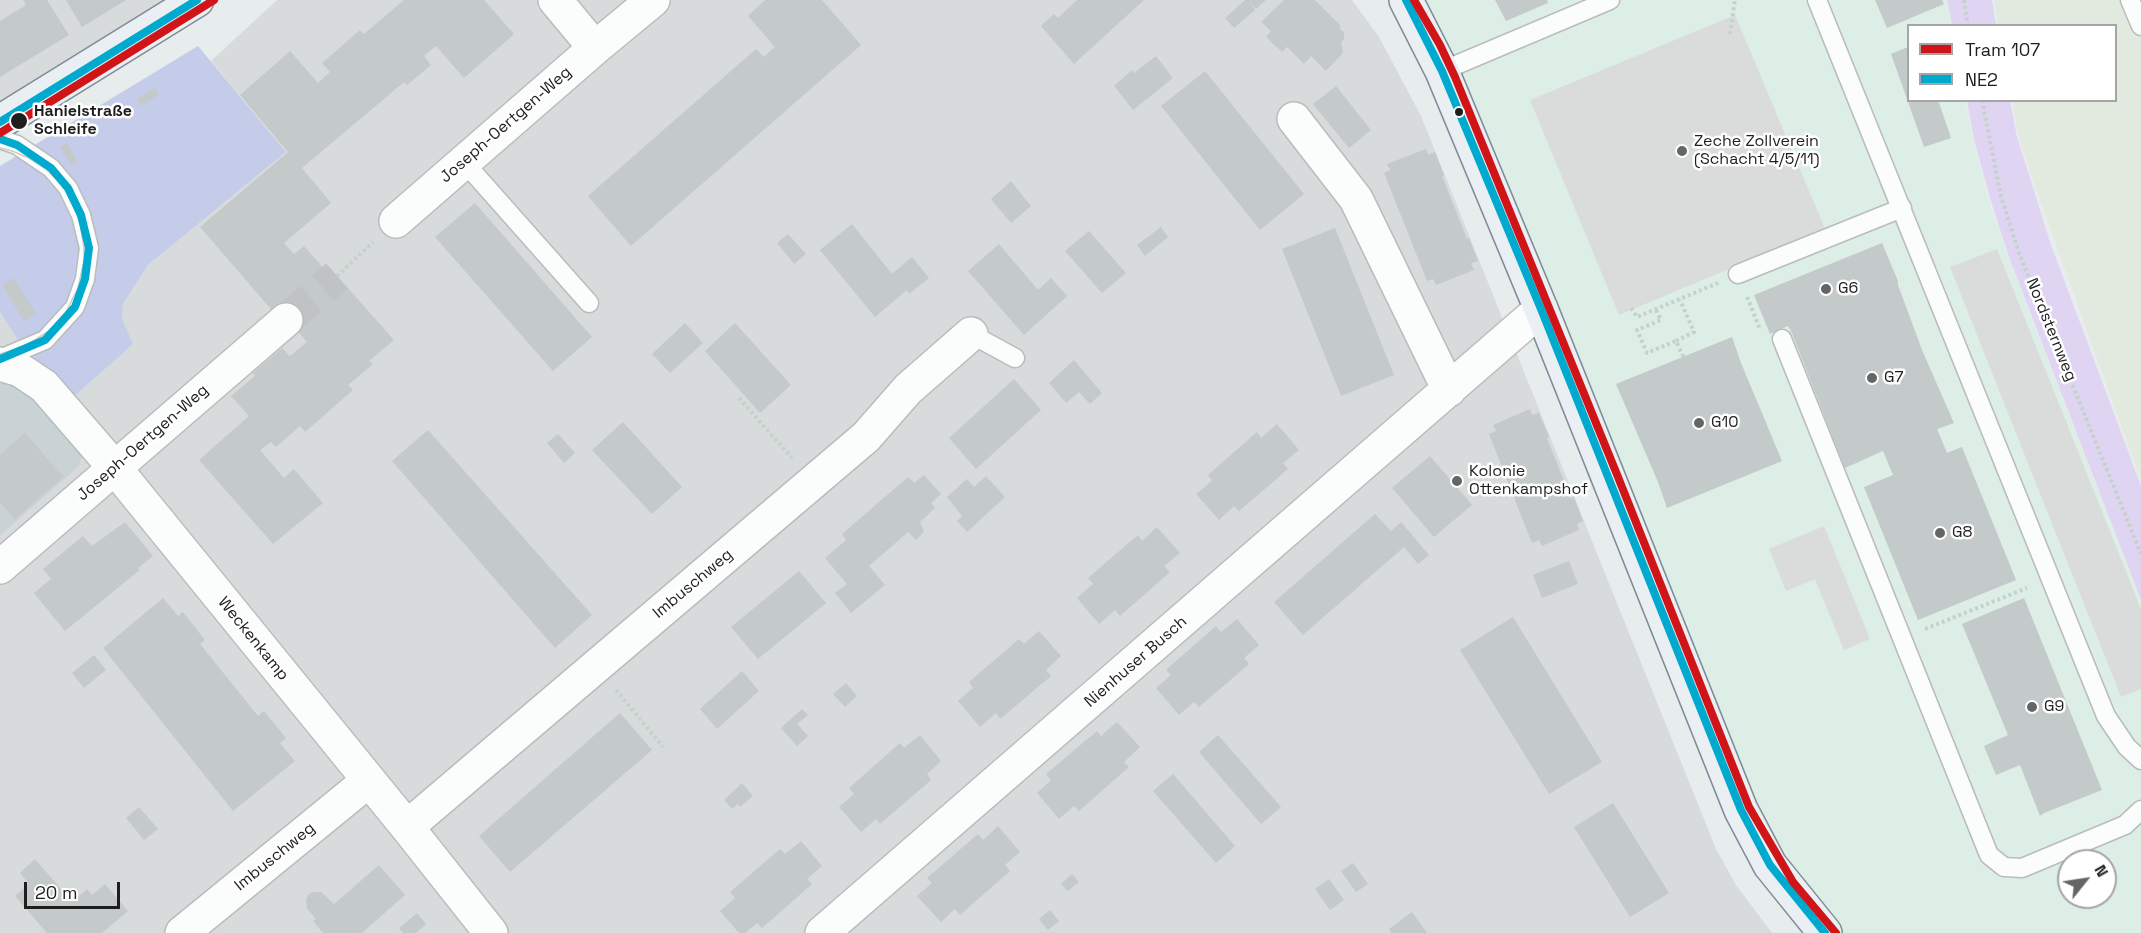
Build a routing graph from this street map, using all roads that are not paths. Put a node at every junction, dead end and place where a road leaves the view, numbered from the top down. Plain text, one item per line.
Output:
1 (197, 0) edge
2 (555, 0) edge
3 (653, 0) edge
4 (1406, 0) edge
5 (1610, 0) edge
6 (1816, 0) edge
7 (2130, 0) edge
8 (2141, 26) edge
9 (595, 48) junction
10 (1442, 71) junction
11 (1293, 119) dead end
12 (0, 122) edge
13 (0, 139) edge
14 (464, 162) junction
15 (1902, 208) junction
16 (396, 221) road end
17 (1738, 274) road end
18 (589, 303) dead end
19 (1541, 309) junction
20 (286, 320) tunnel mouth
21 (970, 334) joint
22 (1782, 339) road end
23 (1015, 357) dead end
24 (0, 359) edge
25 (0, 364) edge
26 (1449, 390) junction
27 (114, 467) junction
28 (0, 567) edge
29 (2141, 759) edge
30 (368, 781) junction
31 (2141, 810) edge
32 (407, 827) junction
33 (182, 933) edge
34 (491, 933) edge
35 (822, 933) edge
36 (1825, 933) edge

1 - 12 main road
2 - 9 street
3 - 9 street, Joseph-Oertgen-Weg
4 - 10 main road
5 - 10 lane
6 - 15 lane
7 - 8 lane
9 - 14 street, Joseph-Oertgen-Weg
10 - 19 main road
11 - 26 street
13 - 24 lane
14 - 16 street, Joseph-Oertgen-Weg
14 - 18 lane
15 - 17 lane
15 - 29 lane
19 - 26 street, Nienhuser Busch
19 - 36 main road
20 - 27 street, Joseph-Oertgen-Weg
21 - 23 lane
21 - 32 street, Imbuschweg
22 - 31 lane
25 - 27 street, Weckenkamp
26 - 35 street, Nienhuser Busch
27 - 28 street, Joseph-Oertgen-Weg
27 - 30 street, Weckenkamp
30 - 32 street, Weckenkamp
30 - 33 street, Imbuschweg
32 - 34 street, Weckenkamp

